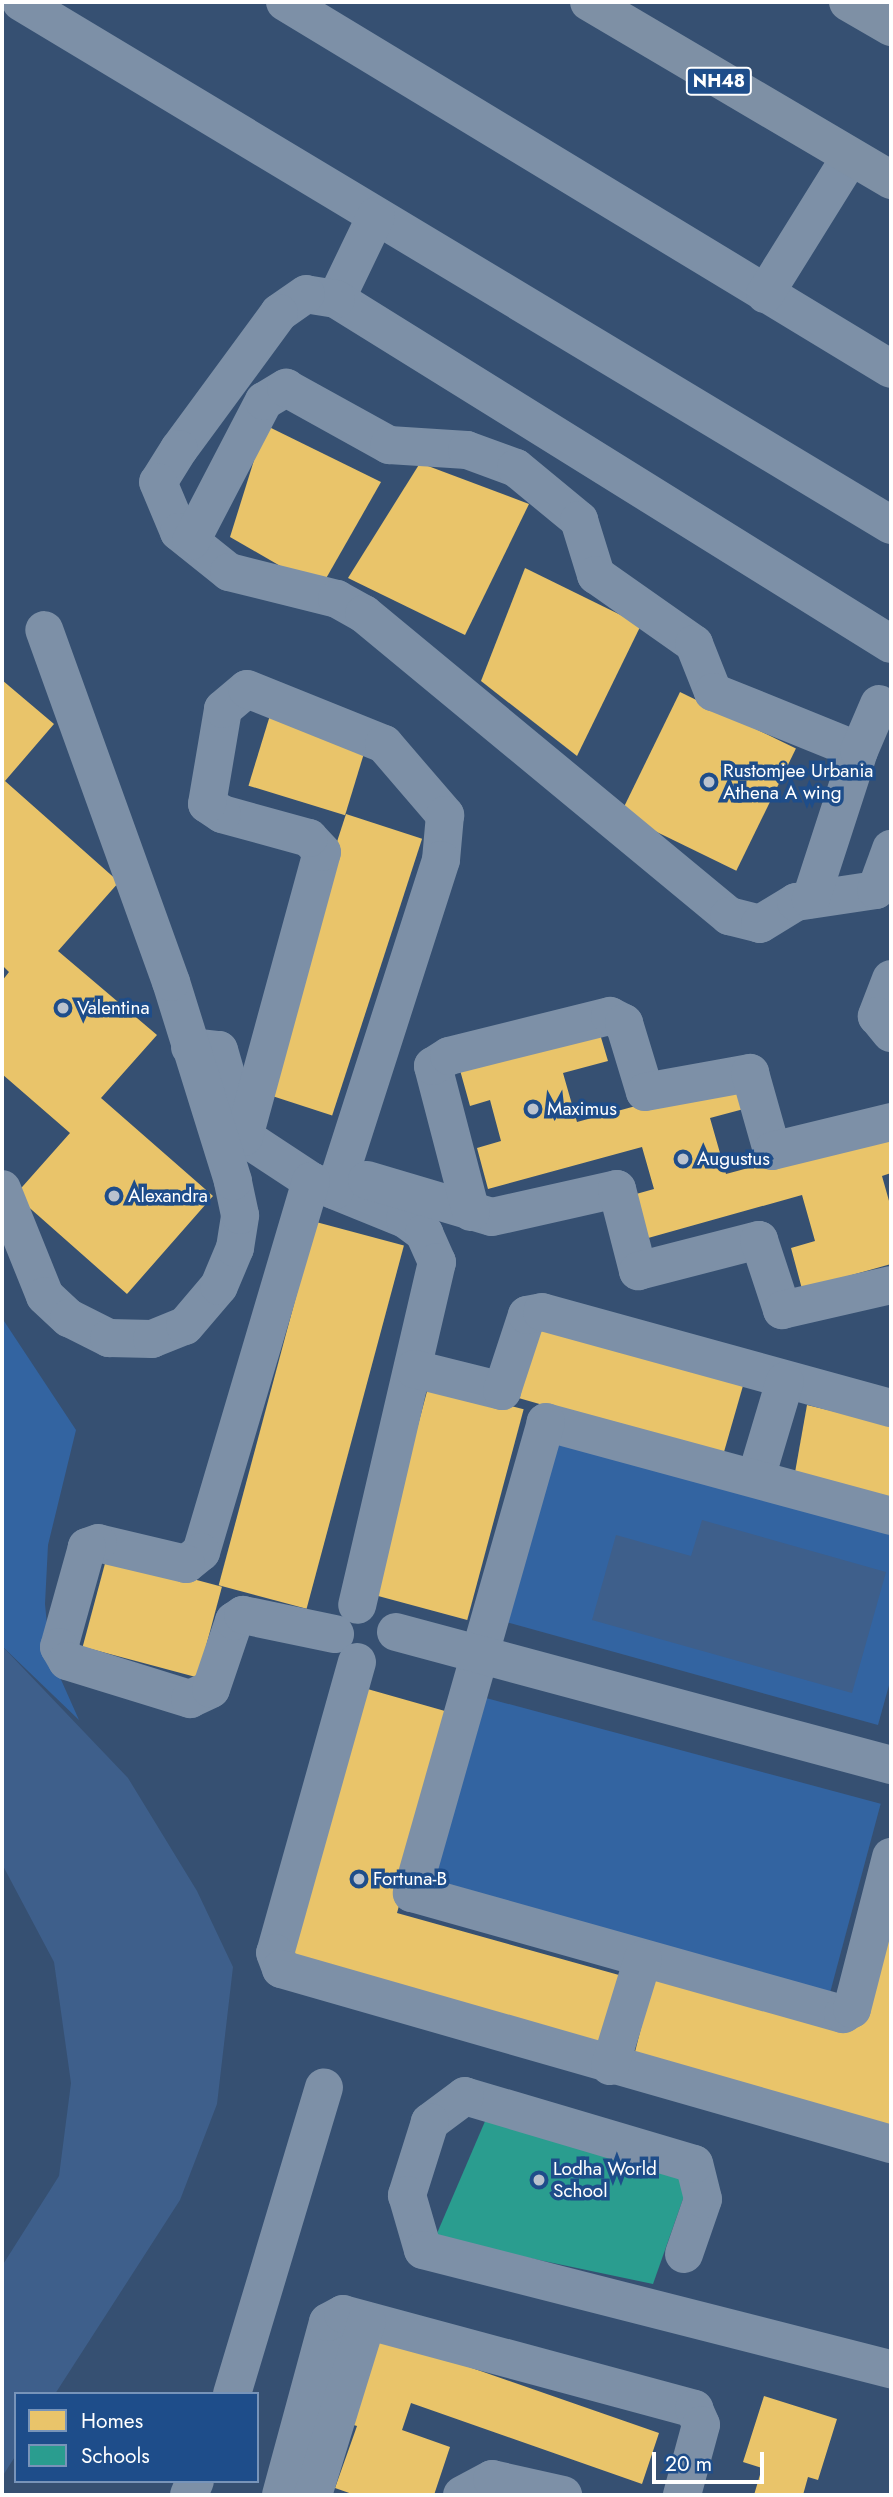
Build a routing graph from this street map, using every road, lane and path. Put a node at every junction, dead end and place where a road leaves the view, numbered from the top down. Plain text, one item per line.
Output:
1 (21, 2) edge
2 (285, 2) edge
3 (589, 2) edge
4 (848, 2) edge
5 (891, 27) edge
6 (849, 159) junction
7 (891, 180) edge
8 (376, 216) junction
9 (765, 295) junction
10 (336, 299) junction
11 (891, 369) edge
12 (891, 525) edge
13 (191, 541) junction
14 (44, 630) dead end
15 (891, 644) edge
16 (879, 704) dead end
17 (859, 751) junction
18 (891, 849) edge
19 (811, 899) junction
20 (891, 979) edge
21 (891, 1033) edge
22 (190, 1047) junction
23 (891, 1122) edge
24 (244, 1138) junction
25 (329, 1181) junction
26 (2, 1189) edge
27 (471, 1212) junction
28 (891, 1285) edge
29 (414, 1369) junction
30 (785, 1381) junction
31 (891, 1408) edge
32 (756, 1478) junction
33 (891, 1516) edge
34 (350, 1634) junction
35 (479, 1656) junction
36 (891, 1765) edge
37 (891, 1857) edge
38 (643, 1959) junction
39 (610, 2066) junction
40 (324, 2087) dead end
41 (891, 2144) edge
42 (684, 2254) dead end
43 (367, 2321) junction
44 (891, 2369) edge
45 (233, 2392) edge
46 (281, 2495) edge
47 (313, 2495) edge
48 (462, 2495) edge
49 (563, 2495) edge
50 (681, 2495) edge

1 - 8 street
2 - 9 street
3 - 6 highway, NH48
4 - 5 highway
6 - 7 highway, NH48
6 - 9 street
8 - 10 street
8 - 12 street
9 - 11 street
10 - 13 street
10 - 15 street
13 - 17 street
13 - 19 street
14 - 22 street
16 - 17 street
17 - 19 street
18 - 19 street
20 - 21 street
22 - 24 street
22 - 26 street
23 - 27 street
24 - 25 street
24 - 25 street
25 - 27 street
25 - 29 street
25 - 34 street
27 - 28 street
29 - 30 street
29 - 34 street
30 - 31 street
30 - 32 street
32 - 33 street
32 - 35 street
34 - 35 street
34 - 39 street
35 - 36 street
35 - 38 street
37 - 38 street
38 - 39 street
39 - 41 street
40 - 45 street
42 - 44 street
43 - 46 street
43 - 47 street
43 - 50 street
48 - 49 street

